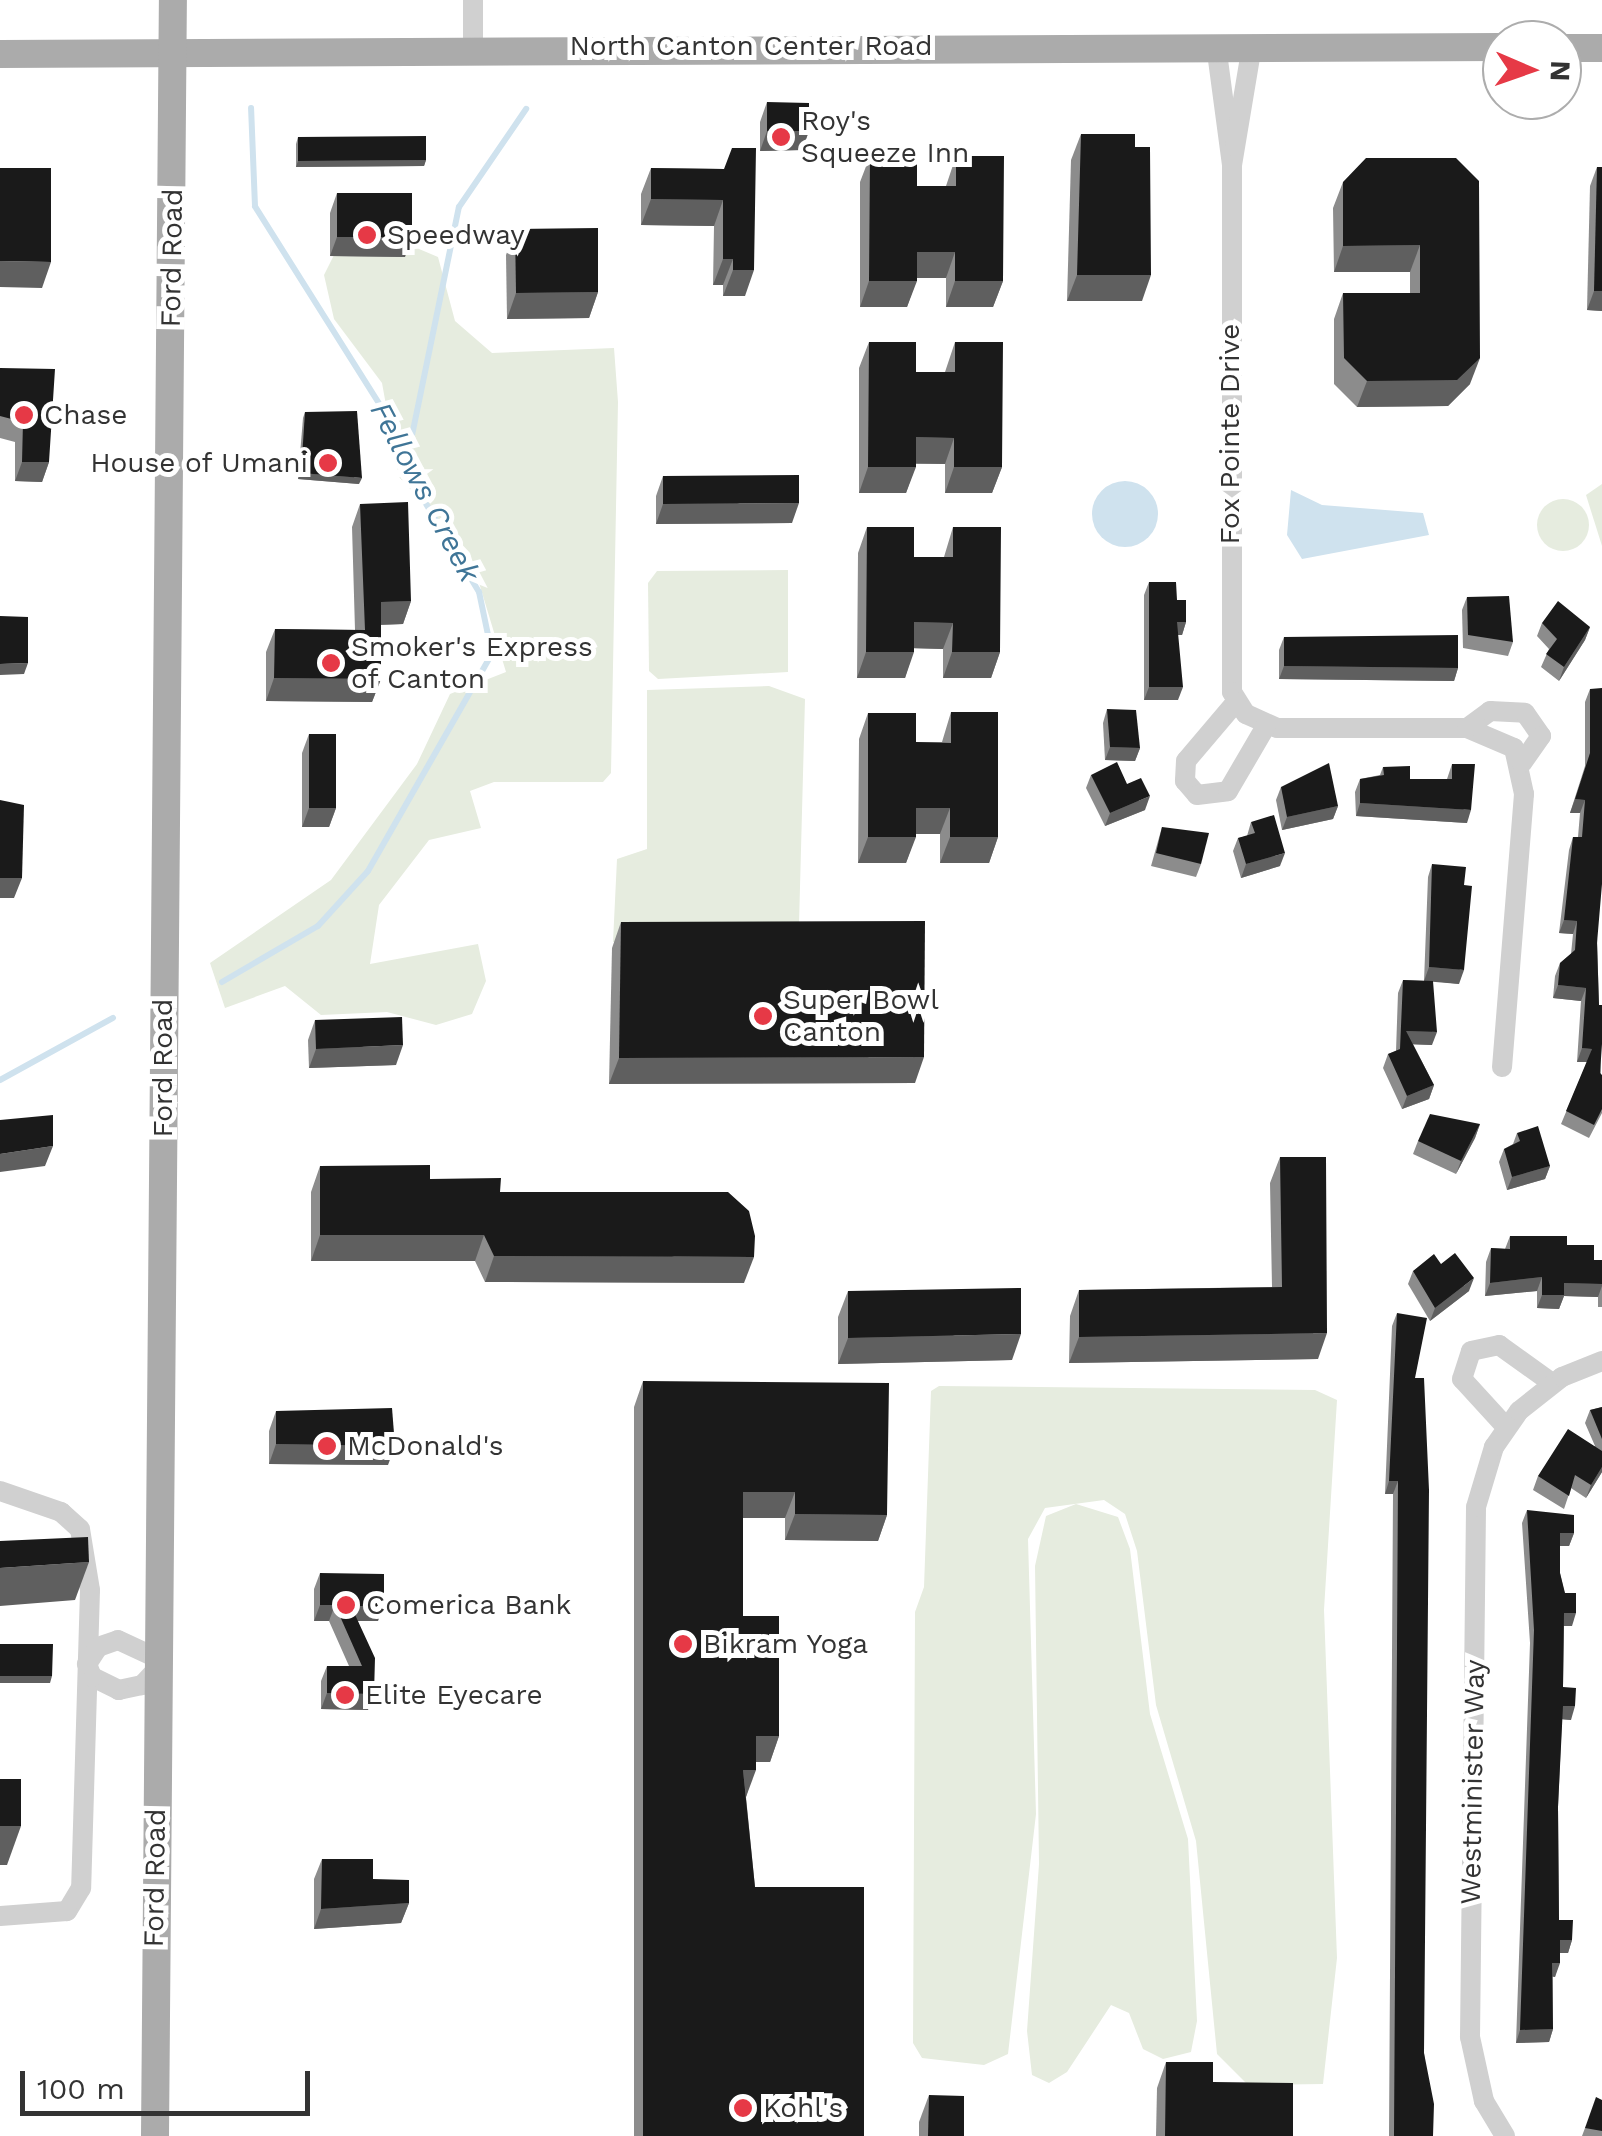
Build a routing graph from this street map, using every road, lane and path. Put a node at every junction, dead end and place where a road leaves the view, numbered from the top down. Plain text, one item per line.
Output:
1 (172, 0) edge
2 (473, 0) edge
3 (1216, 44) junction
4 (1252, 45) junction
5 (473, 47) junction
6 (1482, 48) edge
7 (0, 54) edge
8 (175, 54) junction
9 (1232, 165) junction
10 (1236, 702) junction
11 (1266, 726) junction
12 (1468, 728) junction
13 (1522, 763) junction
14 (1502, 1067) dead end
15 (1602, 1361) edge
16 (1552, 1383) junction
17 (1512, 1419) junction
18 (0, 1492) edge
19 (87, 1664) junction
20 (159, 1667) junction
21 (0, 1916) edge
22 (155, 2136) edge
23 (1505, 2136) edge

1 - 8 main road, Ford Road
2 - 5 street
3 - 4 main road, North Canton Center Road
3 - 5 main road, North Canton Center Road
3 - 9 street
4 - 6 main road, North Canton Center Road
4 - 9 street
5 - 8 main road, North Canton Center Road
7 - 8 main road, North Canton Center Road
8 - 20 main road, Ford Road
9 - 10 street, Fox Pointe Drive
10 - 11 street
10 - 11 street
11 - 12 street
12 - 13 street
12 - 13 street
13 - 14 street
15 - 16 street
16 - 17 street
16 - 17 street
17 - 23 street, Westminister Way
18 - 19 street
19 - 20 street
19 - 20 street
19 - 21 street
20 - 22 main road, Ford Road

